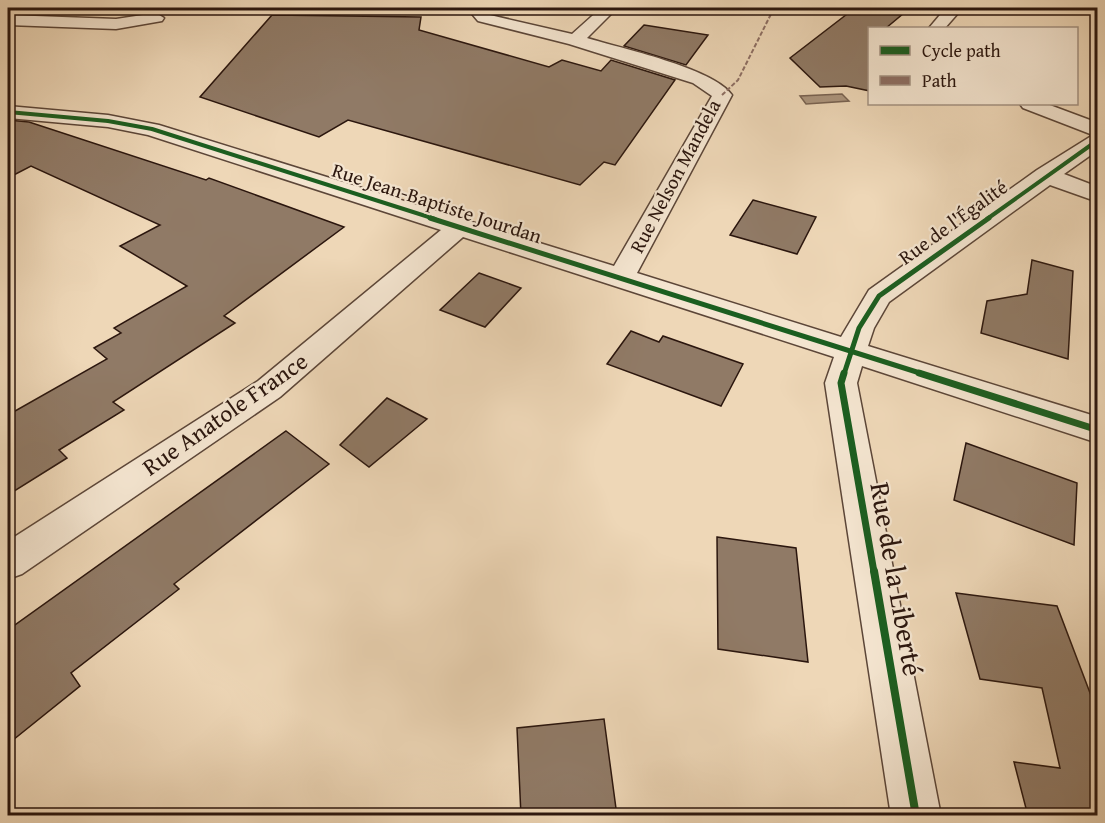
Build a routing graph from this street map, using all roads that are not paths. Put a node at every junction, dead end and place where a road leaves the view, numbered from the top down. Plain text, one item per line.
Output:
1 (474, 8) edge
2 (610, 8) edge
3 (951, 12) dead end
4 (156, 18) dead end
5 (8, 20) edge
6 (938, 27) edge
7 (575, 40) junction
8 (1033, 105) edge
9 (8, 112) edge
10 (1098, 130) edge
11 (1098, 140) edge
12 (1045, 175) junction
13 (1098, 195) edge
14 (458, 227) junction
15 (621, 278) junction
16 (851, 351) junction
17 (1098, 430) edge
18 (8, 562) edge
19 (916, 816) edge

1 - 7 street
2 - 7 street
3 - 6 street
4 - 5 street
7 - 15 street, Rue Nelson Mandela
8 - 10 street
9 - 14 street, Rue Jean-Baptiste Jourdan
11 - 12 street, Rue de l'Égalité
12 - 13 street
12 - 16 street, Rue de l'Égalité
14 - 15 street, Rue Jean-Baptiste Jourdan
14 - 18 street, Rue Anatole France
15 - 16 street, Rue Jean-Baptiste Jourdan
16 - 17 street, Rue Jean-Baptiste Jourdan
16 - 19 street, Rue de la Liberté

